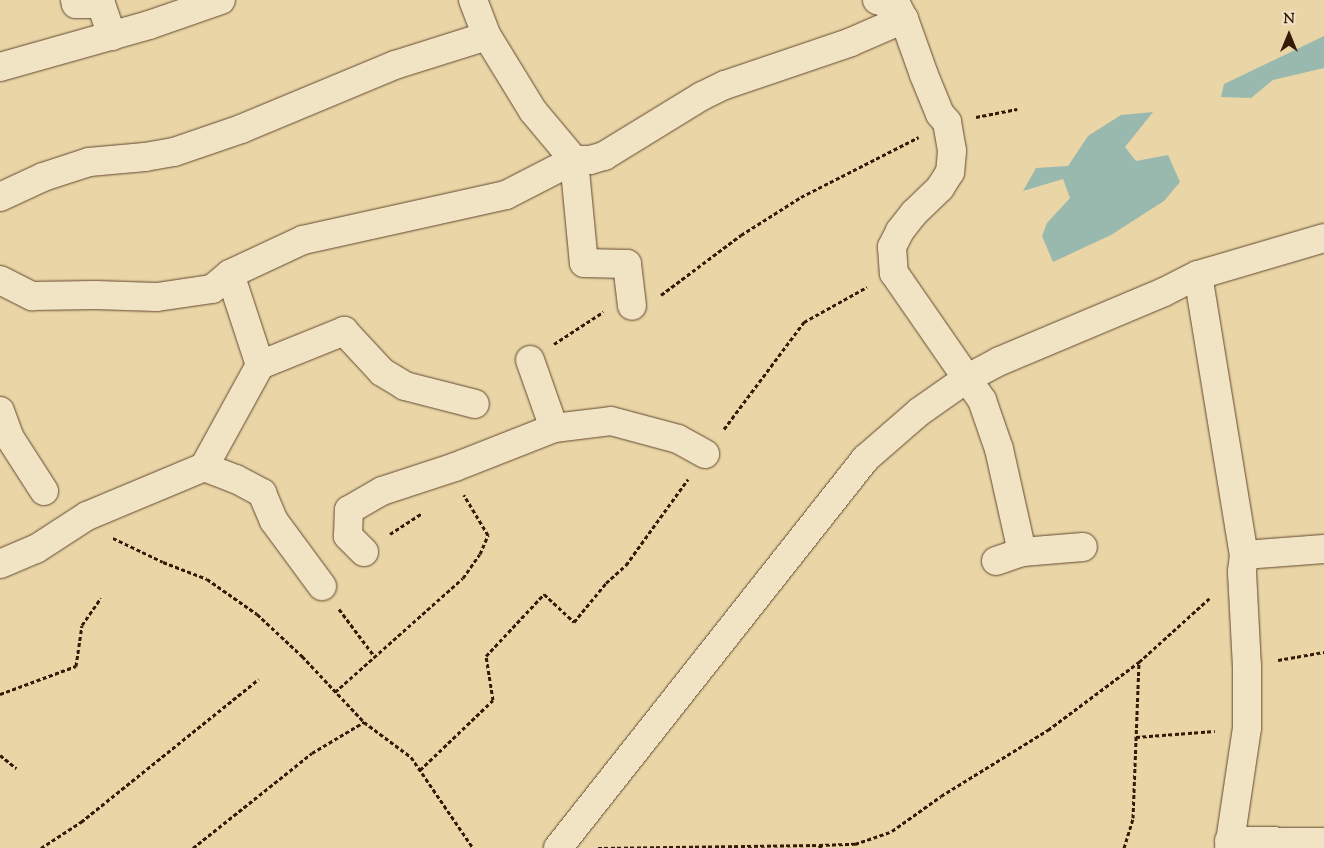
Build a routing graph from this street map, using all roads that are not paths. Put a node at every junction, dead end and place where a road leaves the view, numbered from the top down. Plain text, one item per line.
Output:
1 (74, 0) edge
2 (221, 0) edge
3 (473, 0) edge
4 (877, 0) edge
5 (904, 19) junction
6 (112, 36) junction
7 (487, 36) junction
8 (0, 67) edge
9 (574, 160) junction
10 (2, 195) edge
11 (1323, 242) edge
12 (230, 274) junction
13 (1198, 275) junction
14 (0, 280) edge
15 (632, 306) road end
16 (530, 360) road end
17 (260, 365) junction
18 (966, 379) junction
19 (475, 404) dead end
20 (0, 411) edge
21 (554, 428) junction
22 (5, 439) edge
23 (705, 454) road end
24 (204, 467) junction
25 (44, 491) dead end
26 (1083, 547) dead end
27 (1324, 549) edge
28 (364, 552) dead end
29 (1022, 552) junction
30 (996, 561) dead end
31 (1243, 563) junction
32 (0, 564) edge
33 (322, 586) dead end
34 (1324, 842) edge
35 (1229, 845) edge
36 (558, 848) edge

1 - 6 street
2 - 6 street
3 - 7 street
4 - 5 street
5 - 9 street
5 - 18 street
6 - 8 street
7 - 9 street
7 - 10 street
9 - 12 street
9 - 15 street
11 - 13 street
12 - 14 street
12 - 17 street
13 - 18 street
13 - 31 street
16 - 21 street
17 - 19 street
17 - 24 street
18 - 29 street
18 - 36 street
20 - 22 street
21 - 23 street
21 - 28 street
22 - 25 street
24 - 32 street
24 - 33 street
26 - 29 street
27 - 31 street
29 - 30 street
31 - 35 street
34 - 35 street

